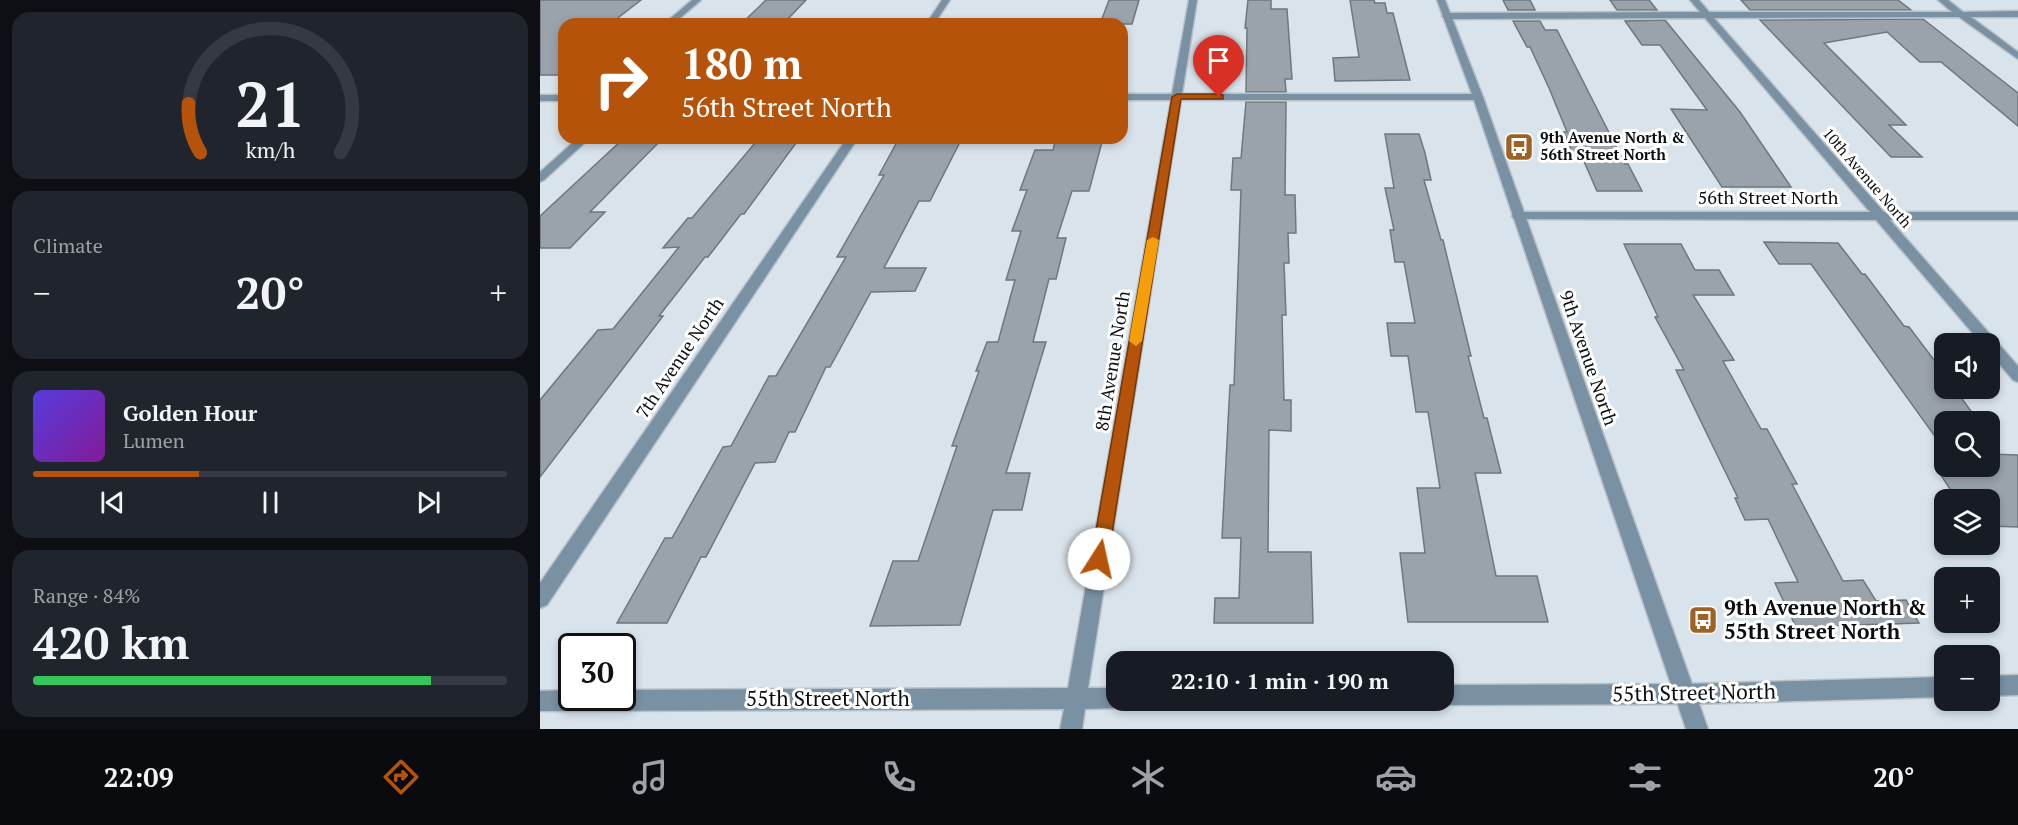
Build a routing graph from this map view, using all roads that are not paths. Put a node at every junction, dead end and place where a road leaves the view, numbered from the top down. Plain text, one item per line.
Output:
1 (697, 0) edge
2 (946, 0) edge
3 (1193, 0) edge
4 (1441, 0) edge
5 (1694, 0) edge
6 (1942, 0) edge
7 (1960, 13) junction
8 (1706, 14) junction
9 (2018, 14) edge
10 (1446, 16) junction
11 (675, 18) edge
12 (934, 18) edge
13 (2018, 56) edge
14 (1128, 97) edge
15 (1177, 97) junction
16 (1478, 97) junction
17 (558, 98) edge
18 (542, 99) edge
19 (578, 144) edge
20 (849, 144) edge
21 (540, 178) edge
22 (1518, 216) junction
23 (1880, 216) junction
24 (2018, 216) edge
25 (2018, 376) edge
26 (540, 599) edge
27 (2018, 685) edge
28 (2000, 686) edge
29 (1934, 687) edge
30 (1685, 694) junction
31 (1454, 695) edge
32 (1076, 698) junction
33 (1106, 698) edge
34 (540, 700) edge
35 (1071, 729) edge
36 (1696, 729) edge

1 - 11 street
2 - 12 street
3 - 15 street, 8th Avenue North
4 - 10 street, 9th Avenue North
5 - 8 street, 10th Avenue North
6 - 7 street
7 - 8 street
7 - 9 street
7 - 13 street
8 - 10 street
8 - 23 street, 10th Avenue North
10 - 16 street, 9th Avenue North
14 - 15 street
15 - 16 street
15 - 32 street, 8th Avenue North
16 - 22 street, 9th Avenue North
17 - 18 street
19 - 21 street
20 - 26 street, 7th Avenue North
22 - 23 street, 56th Street North
22 - 30 street, 9th Avenue North
23 - 24 street, 56th Street North
23 - 25 street, 10th Avenue North
27 - 28 street
29 - 30 street, 55th Street North
30 - 31 street, 55th Street North
30 - 36 street, 9th Avenue North
32 - 33 street, 55th Street North
32 - 34 street, 55th Street North
32 - 35 street, 8th Avenue North

